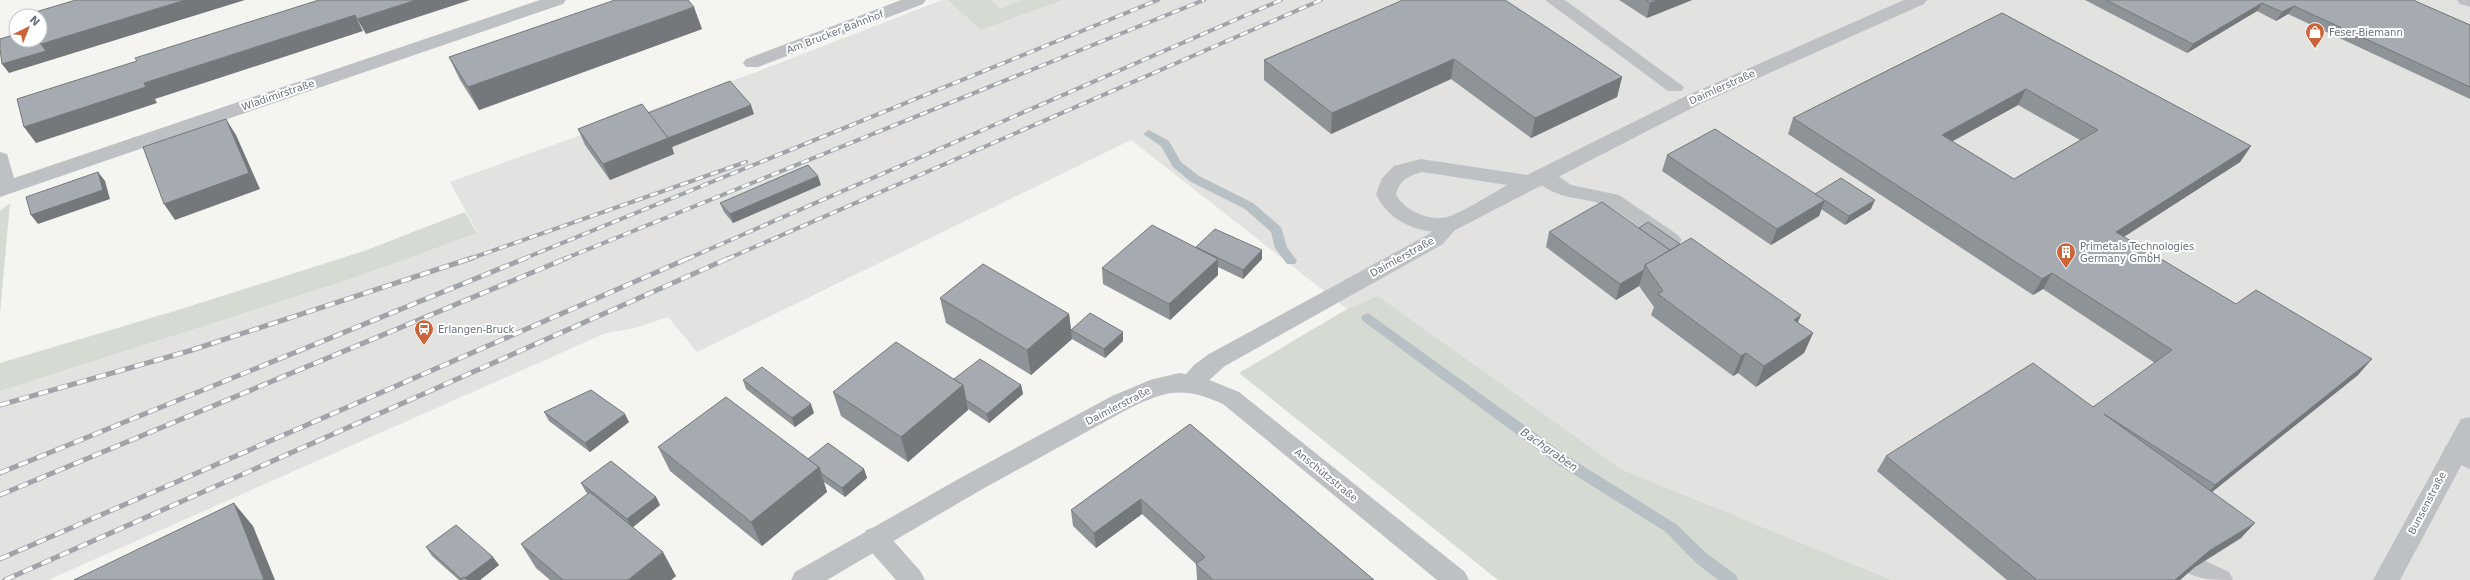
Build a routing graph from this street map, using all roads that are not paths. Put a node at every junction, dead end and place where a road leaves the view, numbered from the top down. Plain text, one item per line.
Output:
1 (557, 0) edge
2 (917, 0) edge
3 (1554, 0) edge
4 (1918, 0) edge
5 (2466, 0) edge
6 (2470, 2) edge
7 (752, 63) dead end
8 (1675, 87) dead end
9 (0, 158) edge
10 (1536, 178) junction
11 (3, 189) edge
12 (1450, 224) junction
13 (1689, 253) edge
14 (1190, 383) junction
15 (2470, 426) edge
16 (2462, 455) edge
17 (875, 538) junction
18 (2195, 567) edge
19 (804, 580) edge
20 (912, 580) edge
21 (1456, 580) edge
22 (2220, 580) edge
23 (2386, 580) edge

1 - 11 street, Wladimirstraße
2 - 7 street, Am Brucker Bahnhof
3 - 8 street
4 - 10 street, Daimlerstraße
5 - 6 street
9 - 11 street
10 - 12 street, Daimlerstraße
10 - 12 street, Daimlerstraße
10 - 13 street
12 - 14 street, Daimlerstraße
14 - 17 street, Daimlerstraße
14 - 21 street, Anschützstraße
15 - 16 street, Bunsenstraße
16 - 23 street, Bunsenstraße
17 - 19 street, Daimlerstraße
17 - 20 street
18 - 22 street

